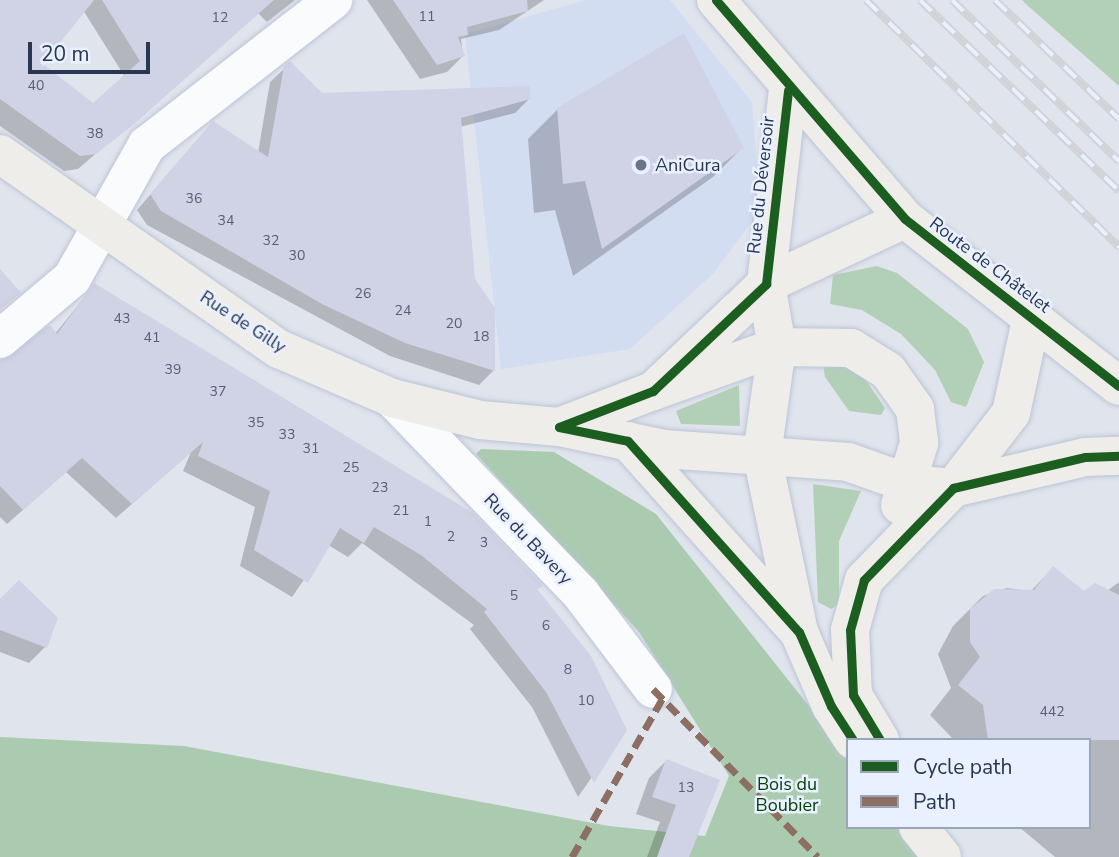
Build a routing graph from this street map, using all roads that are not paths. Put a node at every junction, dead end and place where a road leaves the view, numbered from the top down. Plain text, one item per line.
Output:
1 (333, 0) edge
2 (716, 0) edge
3 (788, 90) junction
4 (0, 154) edge
5 (905, 219) junction
6 (98, 225) junction
7 (766, 284) junction
8 (1032, 316) junction
9 (0, 339) edge
10 (777, 347) junction
11 (1119, 386) edge
12 (653, 391) junction
13 (391, 398) junction
14 (559, 427) junction
15 (628, 441) junction
16 (762, 455) junction
17 (1119, 456) edge
18 (910, 484) junction
19 (953, 488) junction
20 (864, 580) junction
21 (799, 632) junction
22 (653, 689) dead end
23 (852, 738) edge
24 (879, 738) edge
25 (920, 829) edge
26 (934, 829) edge
27 (942, 857) edge
28 (951, 857) edge

1 - 6 street
2 - 3 main road, Route de Châtelet
3 - 5 main road, Route de Châtelet
3 - 7 main road, Rue du Déversoir
4 - 6 main road, Rue de Gilly
5 - 7 main road
5 - 8 main road, Route de Châtelet
6 - 9 street
6 - 13 main road, Rue de Gilly
7 - 10 main road, Rue du Déversoir
7 - 12 main road
8 - 11 main road, Route de Châtelet
8 - 19 main road
10 - 12 main road
10 - 16 main road, Rue du Déversoir
10 - 18 main road
12 - 14 main road
13 - 14 main road, Rue de Gilly
13 - 22 street, Rue du Bavery
14 - 15 main road, Rue de Gilly
15 - 16 main road, Rue de Gilly
15 - 21 main road
16 - 18 main road, Rue de Gilly
16 - 21 main road, Rue du Déversoir
17 - 19 main road
18 - 19 main road, Rue de Gilly
18 - 20 main road
19 - 20 main road
20 - 24 main road
21 - 23 main road, Rue du Déversoir
25 - 27 main road
26 - 28 main road

